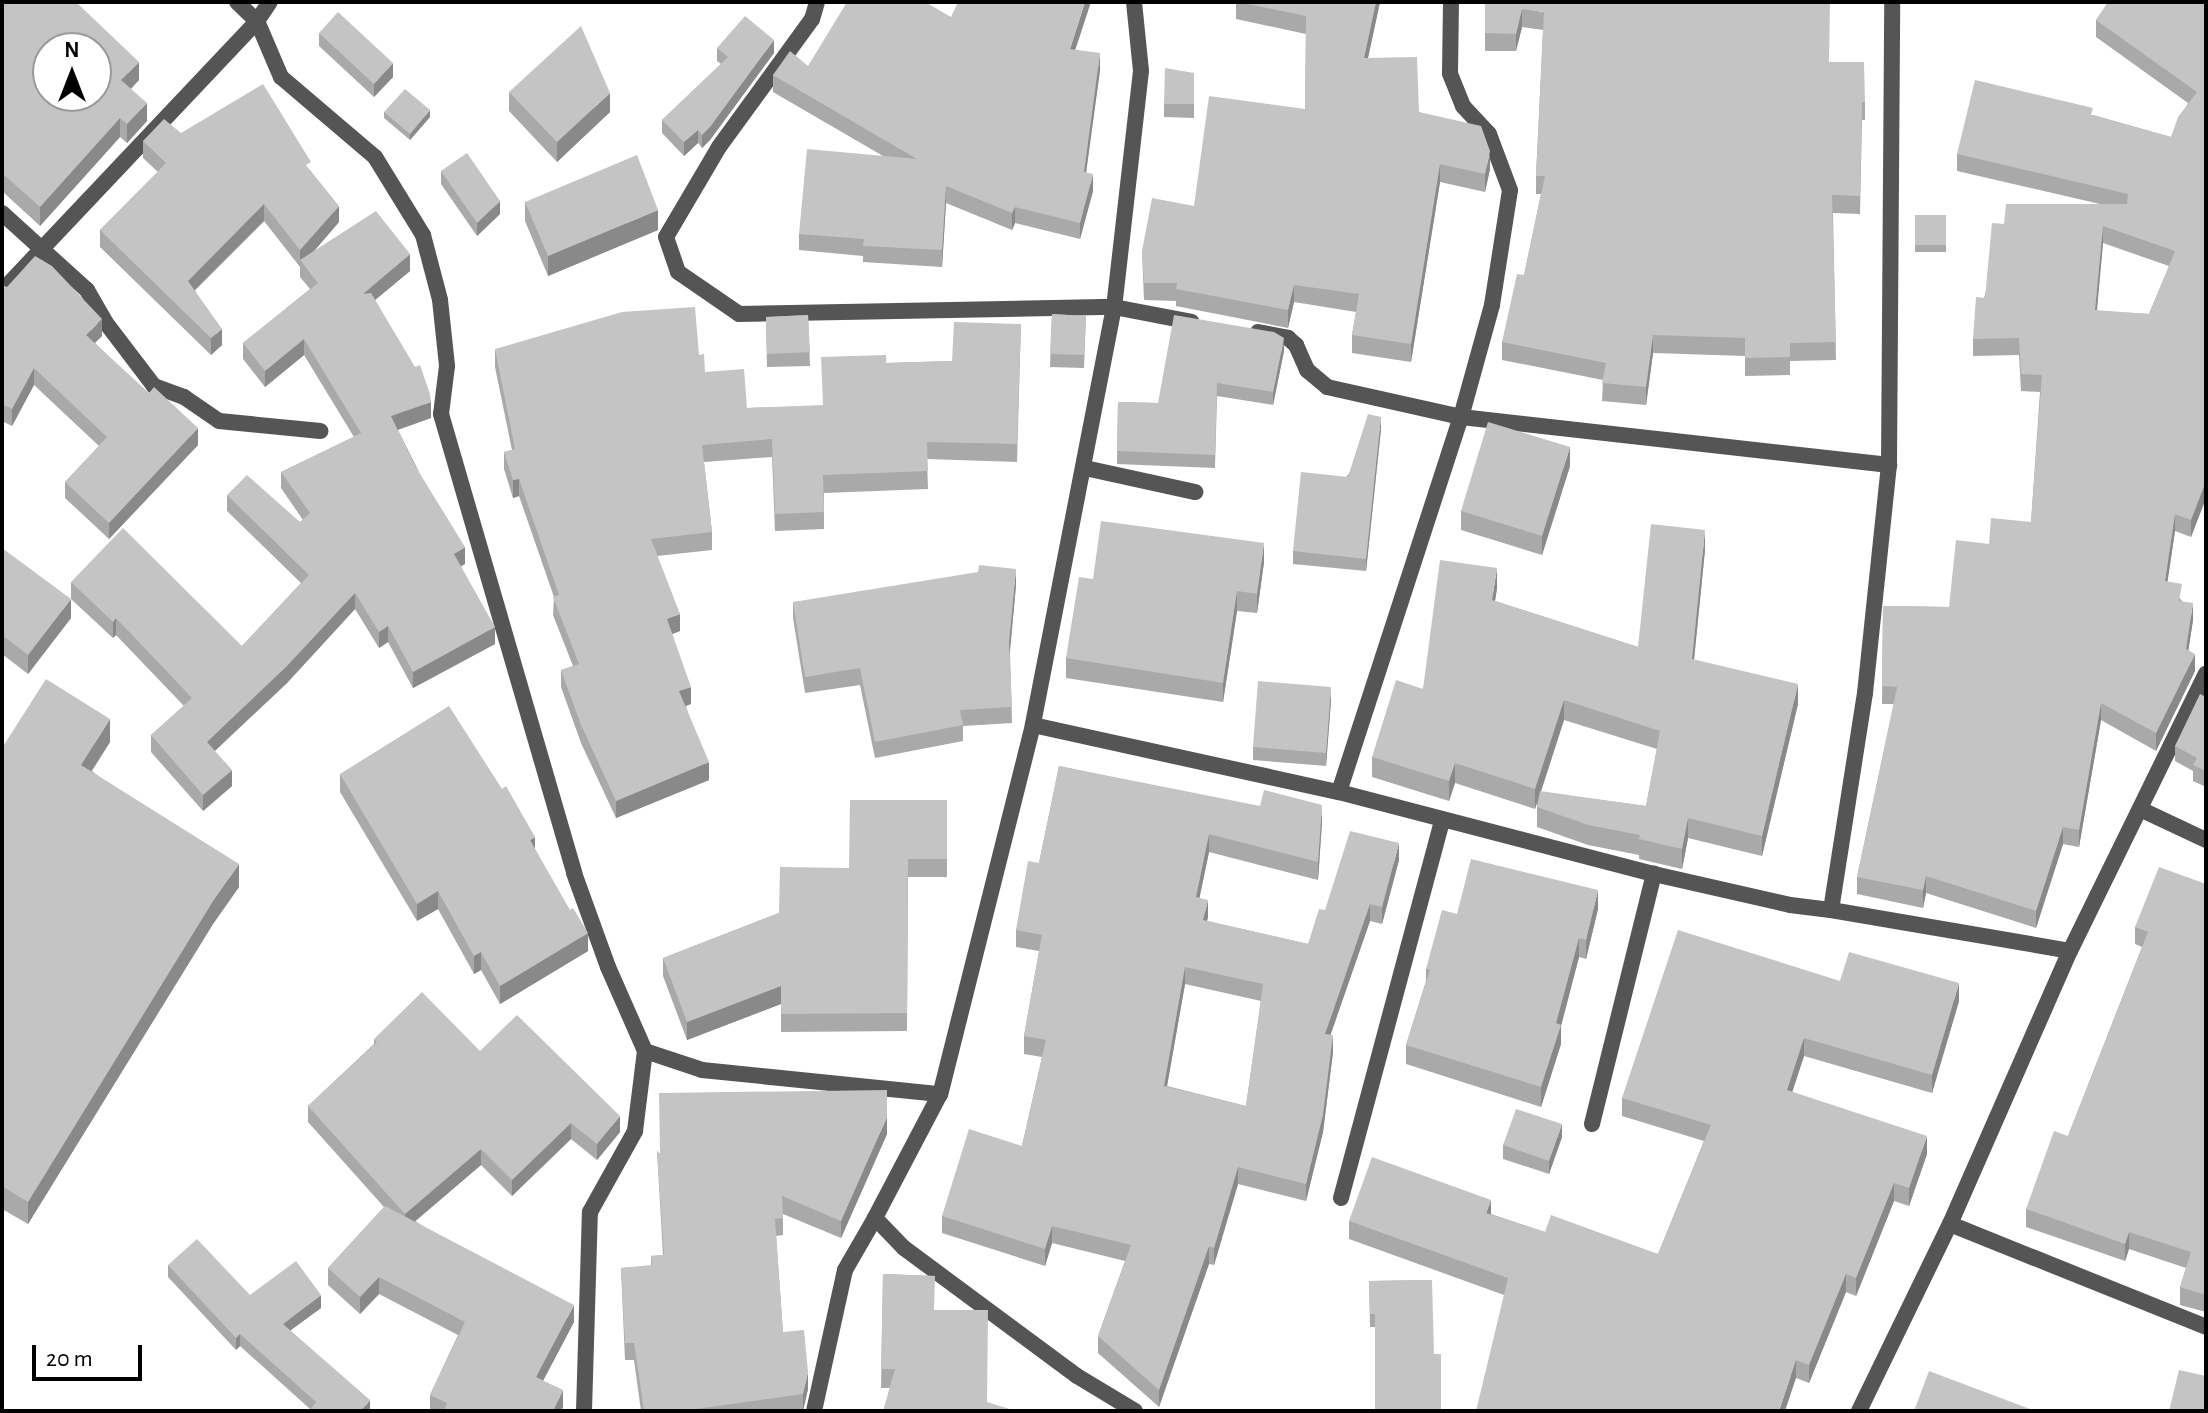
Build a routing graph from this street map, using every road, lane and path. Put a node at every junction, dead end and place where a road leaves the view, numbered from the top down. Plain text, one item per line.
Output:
1 (237, 2) edge
2 (270, 2) edge
3 (817, 2) edge
4 (1134, 2) edge
5 (1451, 2) edge
6 (1892, 2) edge
7 (257, 21) junction
8 (2, 213) edge
9 (42, 252) junction
10 (2, 291) edge
11 (1114, 307) junction
12 (1205, 325) edge
13 (1235, 329) edge
14 (1461, 417) junction
15 (321, 431) dead end
16 (1889, 465) junction
17 (1085, 468) junction
18 (1195, 492) dead end
19 (2206, 673) edge
20 (1033, 725) junction
21 (1339, 792) junction
22 (2140, 809) junction
23 (1442, 820) junction
24 (2206, 840) edge
25 (1654, 874) junction
26 (1831, 910) junction
27 (2070, 951) junction
28 (645, 1051) junction
29 (940, 1094) junction
30 (1592, 1124) dead end
31 (1341, 1198) dead end
32 (875, 1218) junction
33 (1950, 1224) junction
34 (2206, 1327) edge
35 (584, 1411) edge
36 (814, 1411) edge
37 (1135, 1411) edge
38 (1859, 1411) edge

1 - 7 street
2 - 7 street
3 - 11 street
4 - 11 street
5 - 14 street
6 - 16 street
7 - 9 street
7 - 28 street
8 - 9 street
9 - 10 street
9 - 15 street
11 - 12 street
11 - 17 street
13 - 14 street
14 - 16 street
14 - 21 street
16 - 26 street
17 - 18 street
17 - 20 street
19 - 22 street
20 - 21 street
20 - 29 street
21 - 23 street
22 - 24 street
22 - 27 street
23 - 25 street
23 - 31 street
25 - 26 street
25 - 30 street
26 - 27 street
27 - 33 street
28 - 29 street
28 - 35 street
29 - 32 street
32 - 36 street
32 - 37 street
33 - 34 street
33 - 38 street

